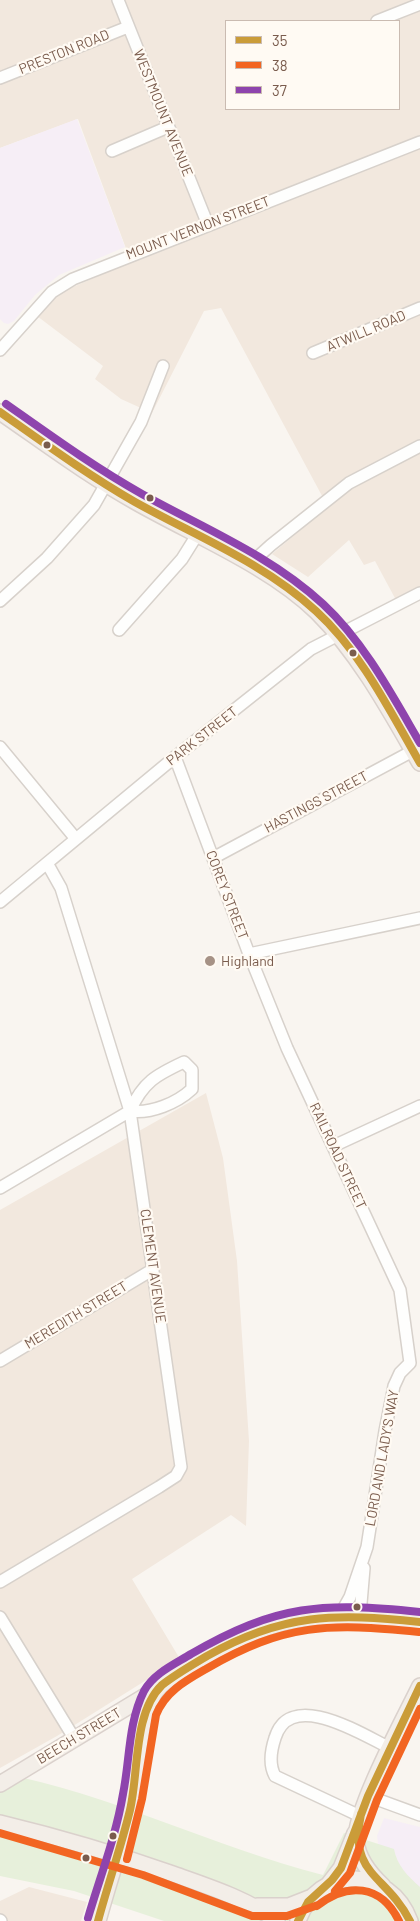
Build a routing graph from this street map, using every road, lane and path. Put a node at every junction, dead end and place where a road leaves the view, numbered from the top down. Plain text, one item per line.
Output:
1 (118, 0) edge
2 (420, 4) edge
3 (379, 20) edge
4 (128, 26) junction
5 (0, 78) edge
6 (168, 127) junction
7 (420, 142) edge
8 (112, 151) dead end
9 (208, 225) junction
10 (420, 308) edge
11 (1, 343) edge
12 (313, 353) dead end
13 (163, 366) dead end
14 (0, 412) edge
15 (420, 446) edge
16 (105, 484) junction
17 (197, 535) junction
18 (250, 564) junction
19 (420, 593) edge
20 (0, 601) edge
21 (119, 630) dead end
22 (339, 635) junction
23 (0, 747) edge
24 (418, 753) edge
25 (175, 757) junction
26 (76, 839) junction
27 (213, 858) junction
28 (47, 863) junction
29 (0, 902) edge
30 (420, 918) edge
31 (249, 954) junction
32 (420, 1106) edge
33 (130, 1111) junction
34 (340, 1143) dead end
35 (0, 1188) edge
36 (152, 1270) junction
37 (0, 1361) edge
38 (415, 1362) edge
39 (364, 1559) junction
40 (0, 1582) edge
41 (340, 1615) junction
42 (360, 1615) junction
43 (0, 1617) edge
44 (420, 1622) edge
45 (420, 1686) edge
46 (158, 1689) junction
47 (74, 1738) junction
48 (390, 1748) junction
49 (0, 1784) edge
50 (368, 1796) junction
51 (420, 1815) edge
52 (0, 1823) edge
53 (358, 1823) junction
54 (117, 1856) junction
55 (327, 1885) junction
56 (383, 1886) junction
57 (313, 1896) junction
58 (255, 1906) junction
59 (98, 1921) edge
60 (277, 1921) edge
61 (298, 1921) edge
62 (410, 1921) edge

1 - 4 street, WESTMOUNT AVENUE
2 - 3 street
4 - 5 street, PRESTON ROAD
4 - 6 street, WESTMOUNT AVENUE
6 - 8 street
6 - 9 street, WESTMOUNT AVENUE
7 - 9 street, MOUNT VERNON STREET
9 - 11 street, MOUNT VERNON STREET
10 - 12 street, ATWILL ROAD
13 - 16 street
14 - 16 main road
15 - 18 street
16 - 17 main road
16 - 20 street
17 - 18 main road
17 - 21 street
18 - 22 main road
19 - 22 street, PARK STREET
22 - 24 main road
22 - 25 street, PARK STREET
23 - 26 street
24 - 27 street, HASTINGS STREET
25 - 26 street, PARK STREET
25 - 27 street, COREY STREET
26 - 28 street, PARK STREET
27 - 31 street, COREY STREET
28 - 29 street, PARK STREET
28 - 33 street, CLEMENT AVENUE
30 - 31 street, COREY STREET
31 - 38 street, RAILROAD STREET
32 - 34 street
33 - 33 street
33 - 35 street
33 - 36 street, CLEMENT AVENUE
36 - 37 street, MEREDITH STREET
36 - 40 street, CLEMENT AVENUE
38 - 39 street, LORD AND LADY'S WAY
39 - 41 street, LORD AND LADY'S WAY
39 - 42 street, LORD AND LADY'S WAY
41 - 42 main road, BEECH STREET
41 - 46 main road, BEECH STREET
42 - 44 main road, BEECH STREET
43 - 47 street
45 - 48 main road
46 - 47 main road, BEECH STREET
46 - 54 main road
47 - 49 main road, BEECH STREET
48 - 50 main road
48 - 53 street
50 - 51 street
50 - 53 main road
52 - 54 main road
53 - 55 main road
53 - 56 main road
54 - 58 main road
54 - 59 main road
55 - 56 main road
55 - 57 main road
56 - 62 main road
57 - 58 main road
57 - 61 main road
58 - 60 main road

